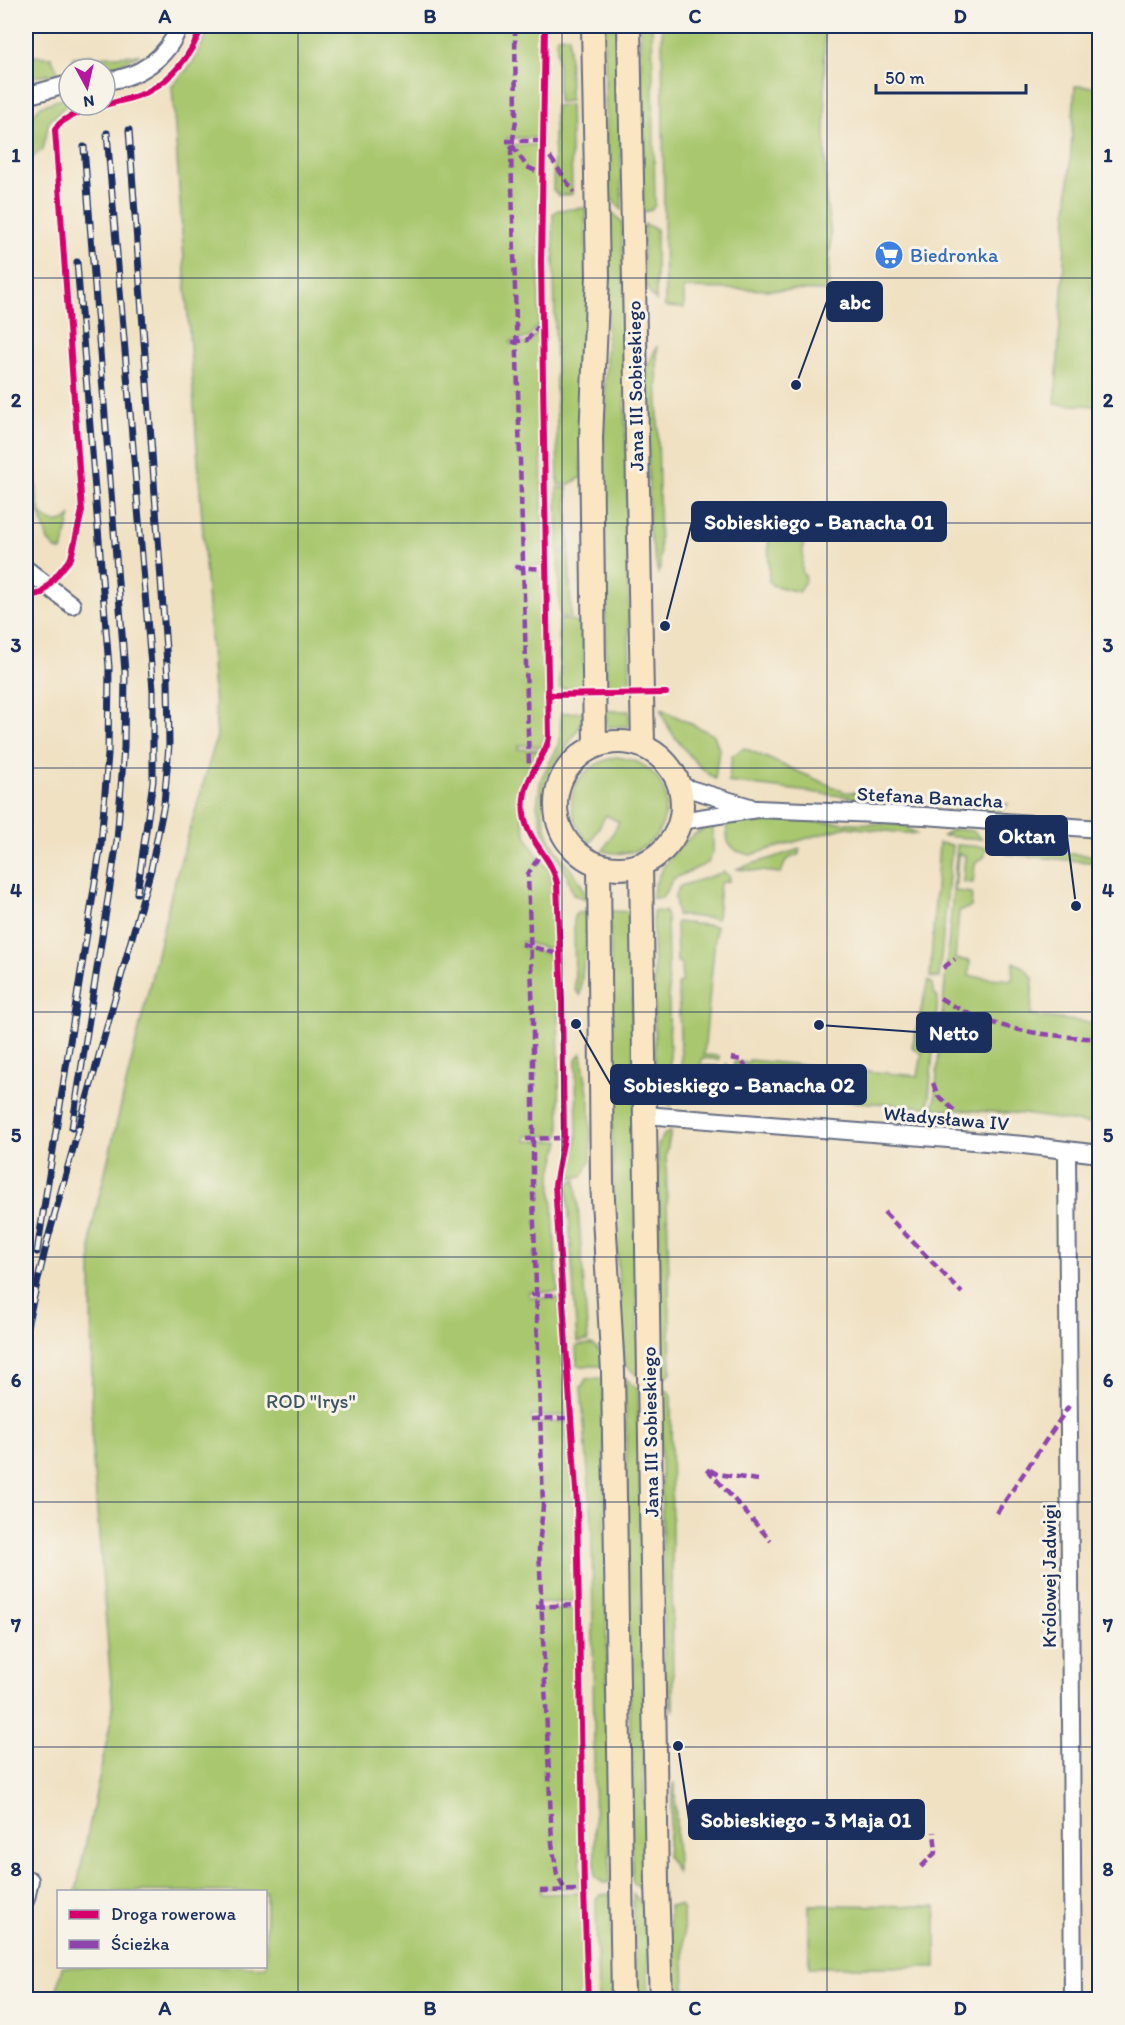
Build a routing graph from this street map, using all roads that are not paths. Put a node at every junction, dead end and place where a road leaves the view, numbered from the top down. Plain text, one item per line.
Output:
1 (178, 26) edge
2 (593, 26) edge
3 (629, 26) edge
4 (117, 80) edge
5 (57, 87) edge
6 (26, 96) edge
7 (26, 569) edge
8 (72, 605) dead end
9 (596, 746) junction
10 (643, 746) junction
11 (680, 786) junction
12 (757, 809) junction
13 (681, 821) junction
14 (1100, 830) edge
15 (599, 865) junction
16 (641, 865) junction
17 (645, 1115) junction
18 (1067, 1151) junction
19 (1100, 1154) edge
20 (30, 1880) dead end
21 (26, 1899) edge
22 (623, 2000) edge
23 (661, 2000) edge
24 (1073, 2000) edge

1 - 4 street
2 - 9 street, Jana III Sobieskiego
3 - 10 street, Jana III Sobieskiego
5 - 6 street
7 - 8 street
9 - 10 street
9 - 15 street
10 - 11 street
11 - 12 street, Stefana Banacha
11 - 13 street
12 - 13 street, Stefana Banacha
12 - 14 street, Stefana Banacha
13 - 16 street
15 - 16 street
15 - 22 street, Jana III Sobieskiego
16 - 17 street, Jana III Sobieskiego
17 - 18 street, Władysława IV
17 - 23 street, Jana III Sobieskiego
18 - 19 street, Władysława IV
18 - 24 street, Królowej Jadwigi
20 - 21 street

